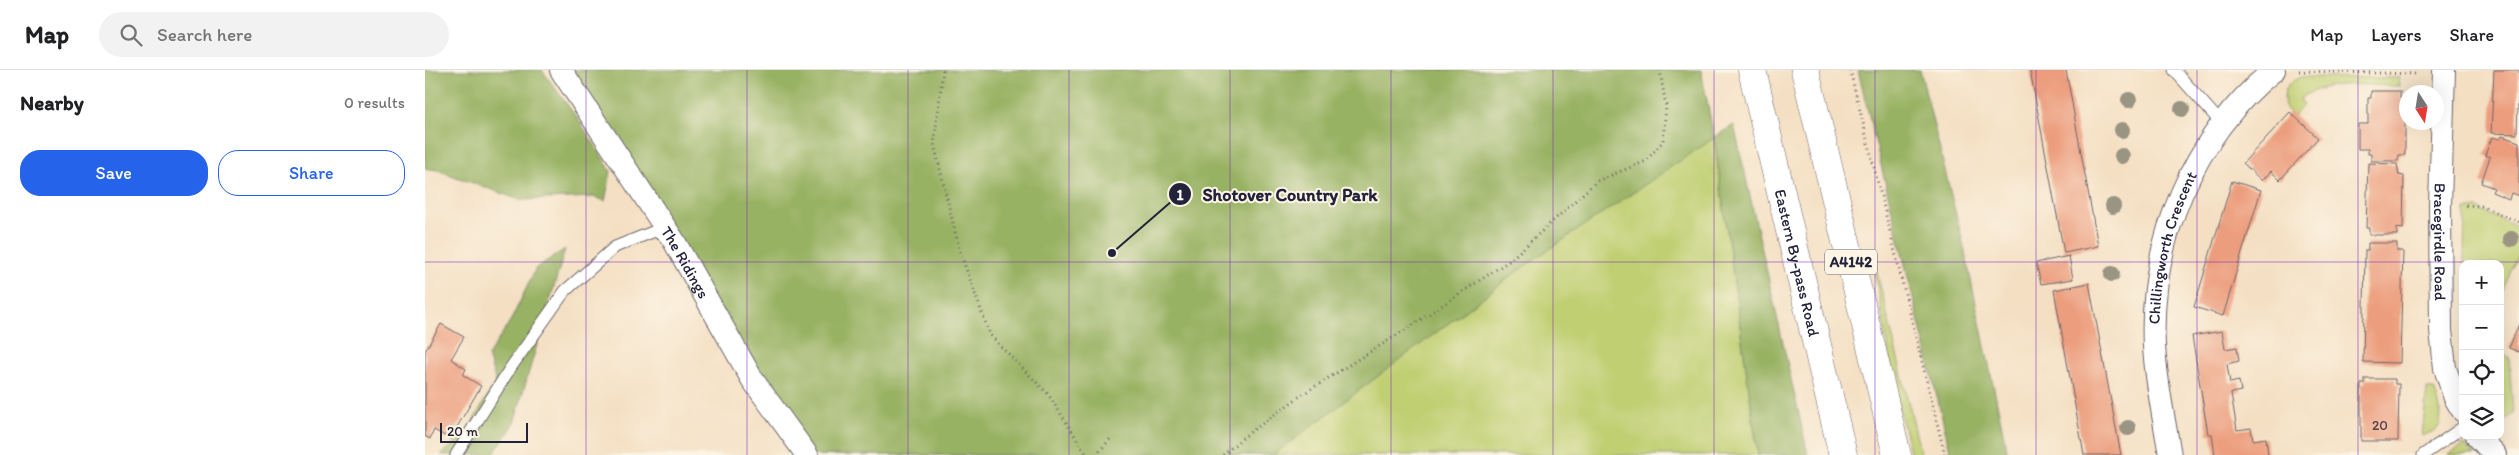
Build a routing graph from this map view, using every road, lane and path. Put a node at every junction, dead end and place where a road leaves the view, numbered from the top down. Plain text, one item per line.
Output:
1 (561, 70) edge
2 (943, 70) edge
3 (1660, 70) edge
4 (1752, 70) edge
5 (1805, 70) edge
6 (1850, 70) edge
7 (2174, 70) edge
8 (2274, 70) edge
9 (2444, 73) edge
10 (2222, 124) junction
11 (2440, 205) junction
12 (2519, 222) edge
13 (673, 241) junction
14 (2459, 403) edge
15 (2459, 430) edge
16 (1111, 438) dead end
17 (2481, 440) edge
18 (456, 455) edge
19 (807, 455) edge
20 (1087, 455) edge
21 (1096, 455) edge
22 (1223, 455) edge
23 (1843, 455) edge
24 (1897, 455) edge
25 (1945, 455) edge
26 (2170, 455) edge
27 (2423, 455) edge
28 (2495, 455) edge

1 - 13 street, The Ridings
2 - 20 path
3 - 22 path
4 - 23 highway, Eastern By-pass Road / A4142
5 - 24 highway, A4142
6 - 25 path
7 - 10 lane
8 - 9 path
8 - 10 street, Chillingworth Crescent
9 - 11 street, Bracegirdle Road
10 - 26 street, Chillingworth Crescent
11 - 12 path
11 - 14 street, Bracegirdle Road
13 - 18 lane
13 - 19 street, The Ridings
15 - 27 lane
16 - 21 path
17 - 28 street

